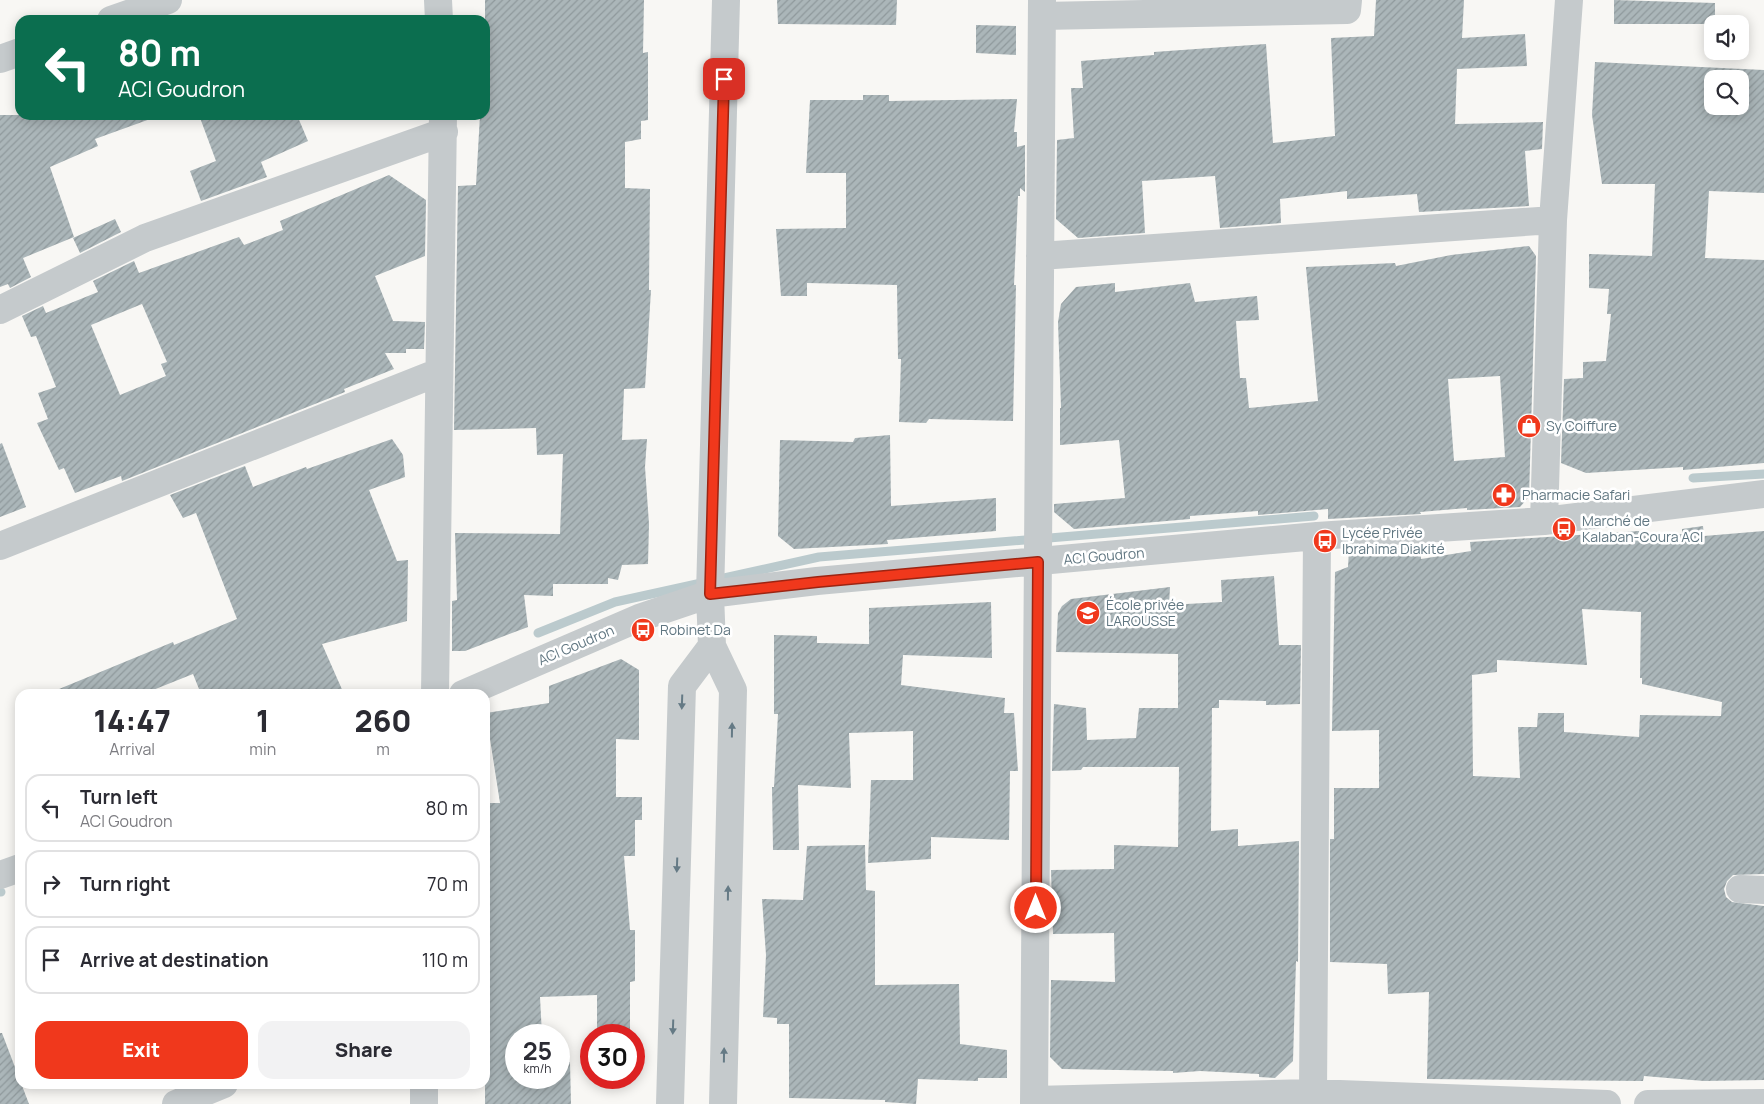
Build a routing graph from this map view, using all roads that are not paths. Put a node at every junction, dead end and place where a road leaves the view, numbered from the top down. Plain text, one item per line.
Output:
1 (168, 0) edge
2 (438, 0) edge
3 (726, 0) edge
4 (1348, 0) edge
5 (1569, 0) edge
6 (1042, 8) edge
7 (125, 15) edge
8 (439, 15) edge
9 (15, 54) edge
10 (0, 59) edge
11 (443, 123) edge
12 (1553, 220) junction
13 (1040, 256) junction
14 (0, 310) edge
15 (439, 372) junction
16 (1764, 494) edge
17 (1544, 521) junction
18 (1317, 536) junction
19 (0, 546) edge
20 (1038, 562) junction
21 (710, 594) junction
22 (712, 646) junction
23 (435, 689) edge
24 (475, 689) edge
25 (15, 870) edge
26 (0, 876) edge
27 (212, 1089) edge
28 (424, 1089) edge
29 (1313, 1093) junction
30 (1464, 1101) edge
31 (1034, 1102) edge
32 (1764, 1103) edge
33 (176, 1104) edge
34 (424, 1104) edge
35 (670, 1104) edge
36 (723, 1104) edge
37 (1606, 1104) edge
38 (1648, 1104) edge

1 - 7 street
2 - 8 street
3 - 21 street
4 - 6 street
5 - 12 street
6 - 13 street
9 - 10 street
11 - 14 street
11 - 15 street
12 - 13 street
12 - 17 street
13 - 20 street
15 - 19 street
15 - 23 street
16 - 17 street, ACI Goudron
17 - 18 street, ACI Goudron
18 - 20 street, ACI Goudron
18 - 29 street
20 - 21 street, ACI Goudron
20 - 31 street
21 - 22 street
21 - 24 street, ACI Goudron
22 -> 35 street
36 -> 22 street
25 - 26 street
27 - 33 street
28 - 34 street
29 - 30 street
29 - 31 street
30 - 37 street
32 - 38 street

